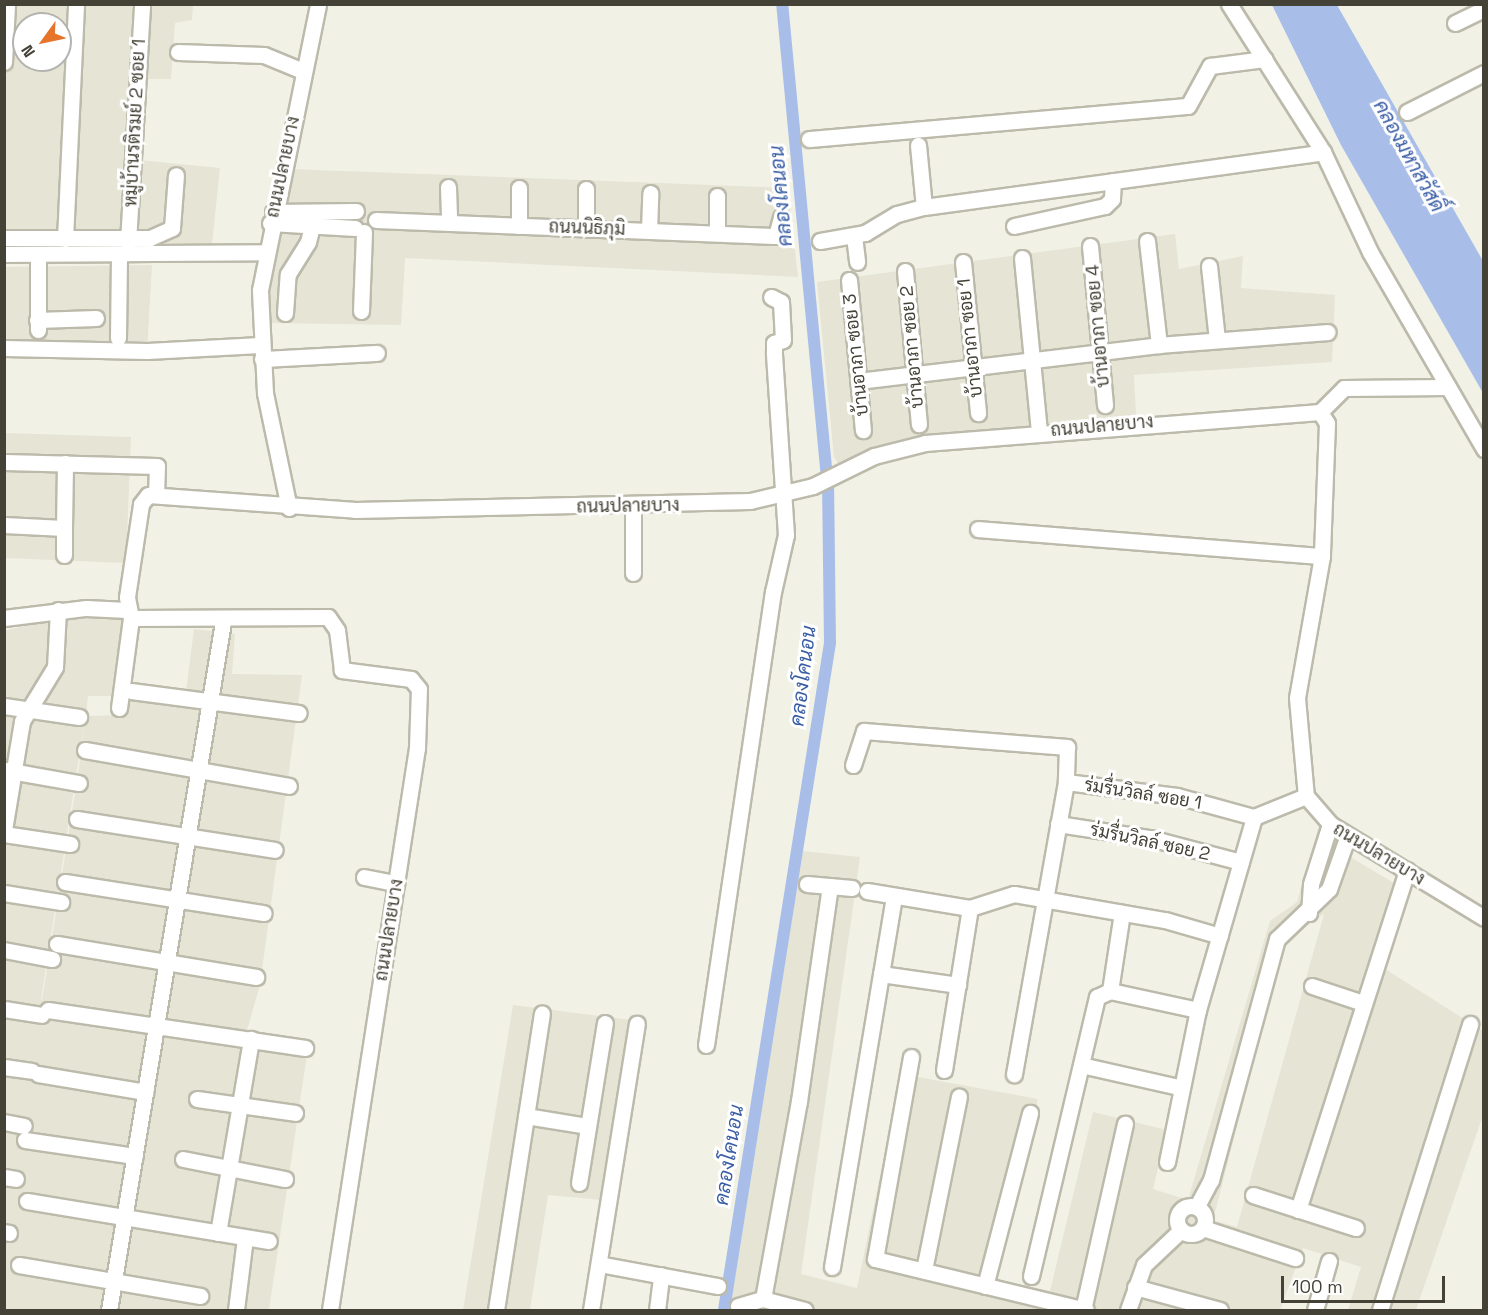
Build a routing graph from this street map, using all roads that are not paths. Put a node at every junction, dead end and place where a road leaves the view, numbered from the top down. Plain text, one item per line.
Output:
1 (7, 4) edge
2 (76, 4) edge
3 (142, 4) edge
4 (318, 4) edge
5 (1229, 4) edge
6 (1484, 9) edge
7 (1455, 23) dead end
8 (178, 52) dead end
9 (1265, 59) junction
10 (4, 62) edge
11 (303, 71) junction
12 (1484, 73) edge
13 (1407, 112) dead end
14 (809, 139) dead end
15 (918, 144) dead end
16 (1323, 152) junction
17 (176, 175) dead end
18 (1113, 181) junction
19 (448, 187) dead end
20 (519, 188) dead end
21 (586, 189) dead end
22 (650, 193) dead end
23 (717, 196) dead end
24 (924, 207) junction
25 (356, 211) junction
26 (781, 217) dead end
27 (272, 218) junction
28 (314, 218) junction
29 (376, 220) junction
30 (449, 223) junction
31 (519, 226) junction
32 (1014, 226) dead end
33 (585, 228) junction
34 (359, 230) junction
35 (649, 231) junction
36 (717, 233) junction
37 (854, 236) junction
38 (4, 238) edge
39 (65, 239) junction
40 (820, 241) dead end
41 (1147, 241) dead end
42 (1090, 246) dead end
43 (124, 248) junction
44 (266, 252) junction
45 (4, 254) edge
46 (38, 254) junction
47 (1022, 258) dead end
48 (857, 262) dead end
49 (963, 262) dead end
50 (1209, 266) dead end
51 (905, 271) dead end
52 (849, 280) dead end
53 (771, 297) dead end
54 (361, 311) dead end
55 (285, 313) dead end
56 (96, 318) dead end
57 (1328, 332) dead end
58 (118, 338) dead end
59 (1217, 340) junction
60 (1159, 345) junction
61 (4, 348) edge
62 (261, 352) junction
63 (377, 353) dead end
64 (1099, 353) junction
65 (1031, 361) junction
66 (972, 368) junction
67 (915, 374) junction
68 (858, 381) junction
69 (1448, 387) junction
70 (1105, 405) dead end
71 (1320, 412) junction
72 (978, 413) dead end
73 (919, 424) dead end
74 (863, 430) dead end
75 (1039, 431) junction
76 (1484, 448) edge
77 (4, 462) edge
78 (65, 463) junction
79 (156, 495) junction
80 (783, 496) junction
81 (633, 506) junction
82 (290, 508) junction
83 (4, 525) edge
84 (64, 528) junction
85 (978, 529) dead end
86 (64, 555) dead end
87 (1322, 556) junction
88 (633, 573) dead end
89 (58, 610) junction
90 (129, 614) junction
91 (4, 618) edge
92 (223, 622) junction
93 (130, 691) dead end
94 (4, 706) edge
95 (209, 706) junction
96 (119, 708) dead end
97 (26, 709) junction
98 (299, 713) dead end
99 (79, 717) dead end
100 (85, 750) dead end
101 (853, 765) dead end
102 (9, 770) edge
103 (198, 770) junction
104 (1066, 782) junction
105 (79, 783) dead end
106 (289, 786) dead end
107 (1306, 796) junction
108 (1254, 817) junction
109 (76, 819) dead end
110 (1058, 824) junction
111 (1330, 824) junction
112 (4, 832) edge
113 (1348, 835) junction
114 (188, 836) junction
115 (70, 844) dead end
116 (275, 850) dead end
117 (1241, 862) junction
118 (1407, 870) junction
119 (364, 876) dead end
120 (65, 882) dead end
121 (396, 883) junction
122 (807, 884) dead end
123 (830, 886) junction
124 (4, 893) edge
125 (894, 896) junction
126 (1045, 899) junction
127 (177, 900) junction
128 (61, 902) dead end
129 (970, 908) junction
130 (264, 913) dead end
131 (1122, 913) junction
132 (1310, 913) junction
133 (1484, 918) edge
134 (1220, 936) junction
135 (4, 950) edge
136 (167, 964) junction
137 (881, 974) junction
138 (256, 977) dead end
139 (958, 985) junction
140 (1312, 986) dead end
141 (1110, 991) junction
142 (1360, 1002) junction
143 (4, 1010) edge
144 (1198, 1010) junction
145 (542, 1014) dead end
146 (605, 1023) dead end
147 (637, 1024) dead end
148 (1470, 1024) dead end
149 (156, 1026) junction
150 (251, 1039) junction
151 (706, 1045) dead end
152 (305, 1048) dead end
153 (911, 1058) dead end
154 (1081, 1065) junction
155 (4, 1067) edge
156 (944, 1070) dead end
157 (1014, 1074) dead end
158 (1179, 1087) junction
159 (146, 1092) junction
160 (959, 1096) dead end
161 (198, 1099) dead end
162 (240, 1105) junction
163 (295, 1113) dead end
164 (1030, 1113) dead end
165 (526, 1116) junction
166 (4, 1122) edge
167 (1125, 1124) dead end
168 (588, 1126) junction
169 (135, 1156) junction
170 (183, 1159) dead end
171 (1167, 1162) dead end
172 (229, 1168) junction
173 (285, 1179) dead end
174 (579, 1183) dead end
175 (1253, 1195) dead end
176 (27, 1201) dead end
177 (1197, 1206) junction
178 (1298, 1210) junction
179 (125, 1219) junction
180 (1203, 1228) junction
181 (1356, 1228) dead end
182 (1181, 1230) junction
183 (218, 1233) junction
184 (245, 1238) junction
185 (269, 1241) dead end
186 (1295, 1258) dead end
187 (1329, 1261) dead end
188 (598, 1264) junction
189 (19, 1265) dead end
190 (832, 1267) dead end
191 (924, 1270) junction
192 (661, 1275) junction
193 (1031, 1276) dead end
194 (114, 1283) junction
195 (718, 1286) dead end
196 (985, 1286) junction
197 (1135, 1287) junction
198 (200, 1296) dead end
199 (763, 1299) junction
200 (738, 1306) dead end
201 (1084, 1310) edge
202 (109, 1311) edge
203 (236, 1311) edge
204 (330, 1311) edge
205 (496, 1311) edge
206 (591, 1311) edge
207 (657, 1311) edge
208 (805, 1311) edge
209 (1128, 1311) edge
210 (1220, 1311) edge
211 (1315, 1311) edge
212 (1380, 1311) edge

1 - 10 street
2 - 39 street
3 - 43 street, หมู่บ้านรติรมย์ 2 ซอย 1
4 - 11 street, ถนนปลายบาง
5 - 9 street
6 - 7 street
8 - 11 street
9 - 14 street
9 - 16 street
11 - 27 street, ถนนปลายบาง
12 - 13 street
15 - 24 street
16 - 18 street
16 - 69 street
17 - 43 street
18 - 24 street
18 - 32 street
19 - 30 street
20 - 31 street
21 - 33 street
22 - 35 street
23 - 36 street
24 - 37 street
25 - 28 street
25 - 29 street
25 - 34 street
26 - 36 street, ถนนนิธิภุมิ
27 - 28 street
27 - 44 street, ถนนปลายบาง
28 - 34 street
28 - 55 street
29 - 30 street, ถนนนิธิภุมิ
29 - 34 street
30 - 31 street, ถนนนิธิภุมิ
31 - 33 street, ถนนนิธิภุมิ
33 - 35 street, ถนนนิธิภุมิ
34 - 54 street
35 - 36 street, ถนนนิธิภุมิ
37 - 40 street
37 - 48 street
38 - 39 street
39 - 43 street
41 - 60 street
42 - 64 street, บ้านอาภา ซอย 4
43 - 44 street
43 - 46 street
43 - 58 street, หมู่บ้านรติรมย์ 2 ซอย 1
44 - 62 street, ถนนปลายบาง
45 - 46 street
46 - 56 street
47 - 65 street
49 - 66 street, บ้านอาภา ซอย 1
50 - 59 street
51 - 67 street, บ้านอาภา ซอย 2
52 - 68 street, บ้านอาภา ซอย 3
53 - 80 street
57 - 59 street
59 - 60 street
60 - 64 street
61 - 62 street
62 - 63 street
62 - 82 street, ถนนปลายบาง
64 - 65 street
64 - 70 street, บ้านอาภา ซอย 4
65 - 66 street
65 - 75 street
66 - 67 street
66 - 72 street, บ้านอาภา ซอย 1
67 - 68 street
67 - 73 street, บ้านอาภา ซอย 2
68 - 74 street, บ้านอาภา ซอย 3
69 - 71 street
69 - 76 street
71 - 75 street, ถนนปลายบาง
71 - 87 street
75 - 80 street, ถนนปลายบาง
77 - 78 street
78 - 79 street
78 - 84 street
79 - 82 street, ถนนปลายบาง
79 - 90 street
80 - 81 street, ถนนปลายบาง
80 - 151 street
81 - 82 street, ถนนปลายบาง
81 - 88 street
83 - 84 street
84 - 86 street
85 - 87 street
87 - 107 street
89 - 90 street, ถนนปลายบาง
89 - 91 street, ถนนปลายบาง
89 - 97 street
90 - 92 street, ถนนปลายบาง
90 - 96 street
92 - 95 street
92 - 121 street, ถนนปลายบาง
93 - 95 street
94 - 97 street
95 - 98 street
95 - 103 street
97 - 99 street
97 - 102 street
100 - 103 street
101 - 104 street
102 - 105 street
102 - 112 street
103 - 106 street
103 - 114 street
104 - 108 street, ร่มรื่นวิลล์ ซอย 1
104 - 110 street
107 - 108 street
107 - 111 street, ถนนปลายบาง
108 - 117 street
109 - 114 street
110 - 117 street, ร่มรื่นวิลล์ ซอย 2
110 - 126 street
111 - 113 street, ถนนปลายบาง
111 - 132 street
112 - 115 street
113 - 118 street, ถนนปลายบาง
113 - 132 street
114 - 116 street
114 - 127 street
117 - 134 street
118 - 133 street, ถนนปลายบาง
118 - 142 street
119 - 121 street
120 - 127 street
121 - 204 street, ถนนปลายบาง
122 - 123 street
123 - 125 street
123 - 199 street
124 - 128 street
125 - 129 street
125 - 137 street
126 - 129 street
126 - 131 street
126 - 157 street
127 - 130 street
127 - 136 street
129 - 139 street
131 - 134 street
131 - 141 street
132 - 177 street
134 - 144 street
135 - 136 street
136 - 138 street
136 - 149 street
137 - 139 street
137 - 190 street
139 - 156 street
140 - 142 street
141 - 144 street
141 - 154 street
142 - 178 street
143 - 149 street
144 - 158 street
145 - 165 street
146 - 168 street
147 - 188 street
148 - 212 street
149 - 150 street
149 - 159 street
150 - 152 street
150 - 162 street
153 - 191 street
154 - 158 street
154 - 193 street
155 - 159 street
158 - 171 street
159 - 169 street
160 - 191 street
161 - 162 street
162 - 163 street
162 - 172 street
164 - 196 street
165 - 168 street
165 - 205 street
166 - 169 street
167 - 201 street
168 - 174 street
169 - 179 street
170 - 172 street
172 - 173 street
172 - 183 street
175 - 178 street
176 - 179 street
177 - 180 street
177 - 182 street
178 - 181 street
179 - 183 street
179 - 194 street
180 - 182 street
180 - 186 street
182 - 197 street
183 - 184 street
184 - 185 street
184 - 203 street
187 - 211 street
188 - 192 street
188 - 206 street
189 - 194 street
191 - 196 street
192 - 195 street
192 - 207 street
194 - 198 street
194 - 202 street
196 - 201 street
197 - 209 street
197 - 210 street
199 - 200 street
199 - 208 street

